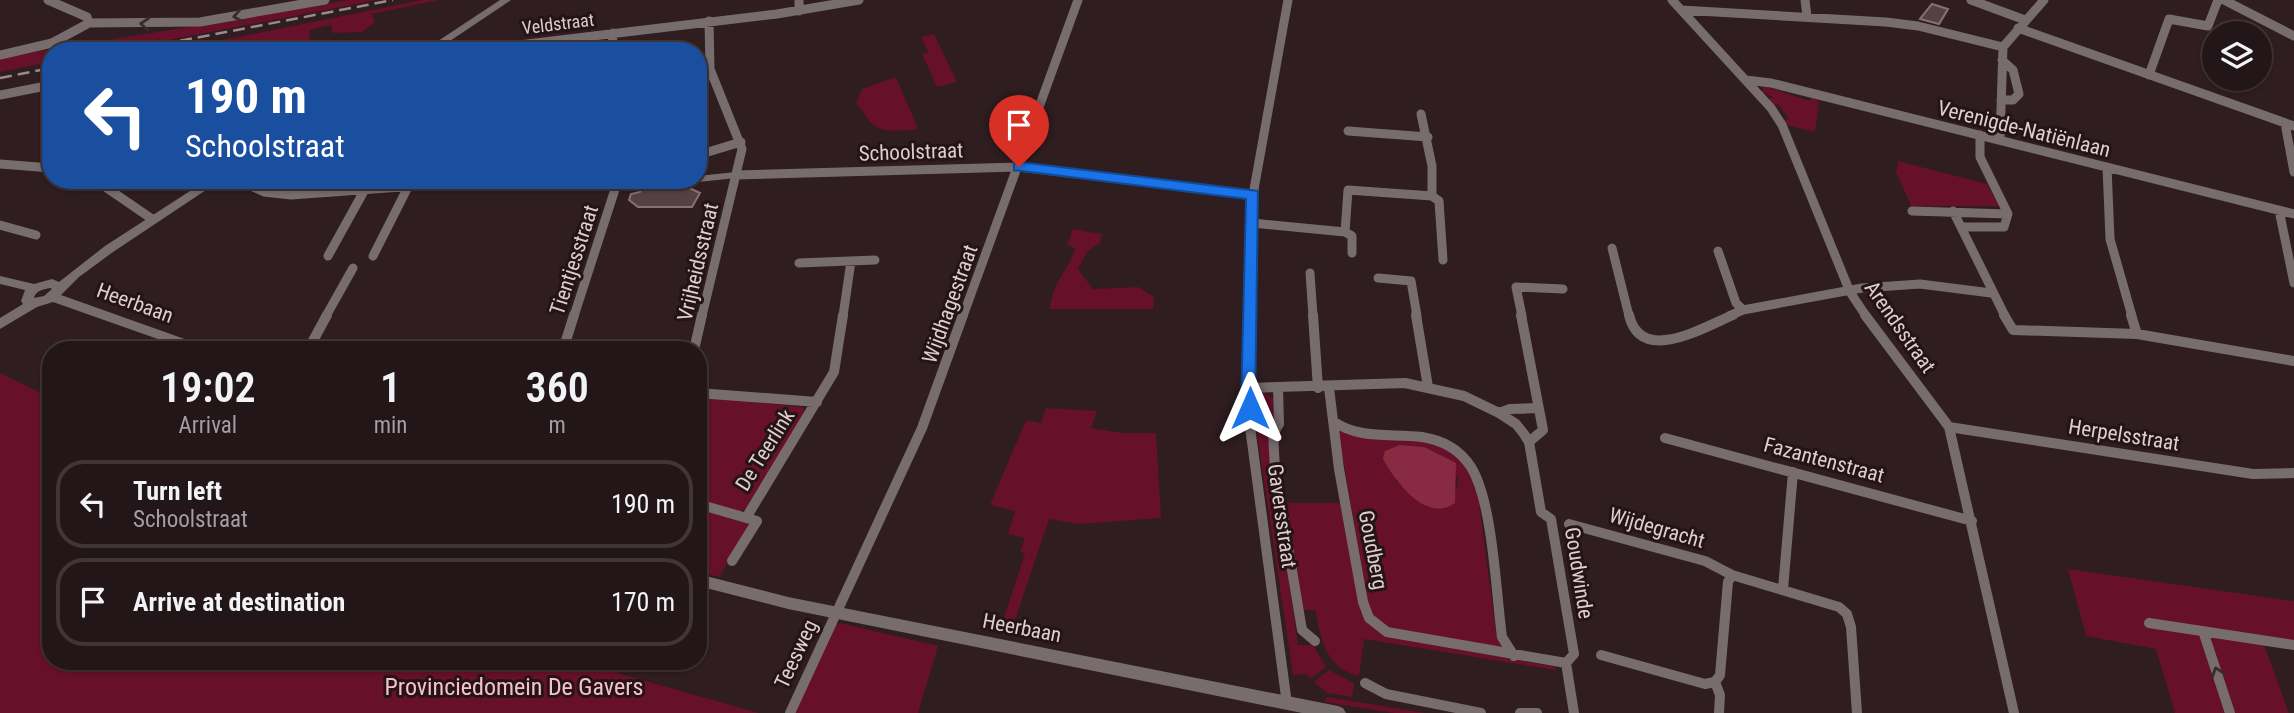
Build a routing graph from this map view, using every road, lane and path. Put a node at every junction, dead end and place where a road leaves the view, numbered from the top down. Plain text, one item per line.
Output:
1 (48, 0) edge
2 (325, 0) edge
3 (506, 0) edge
4 (799, 0) edge
5 (859, 0) edge
6 (1079, 0) edge
7 (1288, 0) edge
8 (1672, 0) edge
9 (1805, 0) edge
10 (1971, 0) edge
11 (1988, 0) edge
12 (2044, 0) edge
13 (2218, 0) edge
14 (2224, 0) edge
15 (2235, 0) edge
16 (1681, 10) junction
17 (799, 11) junction
18 (1807, 16) junction
19 (2027, 18) junction
20 (709, 21) junction
21 (89, 23) junction
22 (2018, 27) junction
23 (613, 33) junction
24 (2294, 36) edge
25 (54, 42) edge
26 (442, 42) edge
27 (540, 42) edge
28 (612, 42) edge
29 (42, 45) edge
30 (2003, 47) junction
31 (0, 55) edge
32 (2002, 60) junction
33 (2149, 75) junction
34 (1745, 80) junction
35 (42, 87) edge
36 (0, 95) edge
37 (2001, 100) junction
38 (1422, 114) dead end
39 (2290, 125) edge
40 (1349, 131) dead end
41 (1980, 135) junction
42 (1427, 137) junction
43 (2000, 140) junction
44 (741, 142) junction
45 (707, 152) edge
46 (0, 164) edge
47 (42, 167) edge
48 (1019, 167) junction
49 (2107, 167) junction
50 (2294, 172) edge
51 (736, 175) junction
52 (707, 178) edge
53 (108, 189) edge
54 (201, 189) edge
55 (258, 189) edge
56 (386, 189) edge
57 (407, 189) edge
58 (615, 189) edge
59 (364, 191) junction
60 (1253, 195) junction
61 (1432, 196) junction
62 (2279, 210) junction
63 (1912, 211) dead end
64 (1953, 211) junction
65 (2008, 214) junction
66 (2294, 214) edge
67 (152, 219) junction
68 (1252, 223) junction
69 (0, 225) edge
70 (1962, 228) junction
71 (1345, 232) junction
72 (36, 235) dead end
73 (1612, 247) dead end
74 (1718, 251) dead end
75 (1352, 253) dead end
76 (328, 256) dead end
77 (373, 256) dead end
78 (875, 260) dead end
79 (1443, 260) dead end
80 (851, 261) junction
81 (799, 263) dead end
82 (353, 268) dead end
83 (1310, 273) dead end
84 (1378, 278) dead end
85 (0, 280) edge
86 (2294, 283) edge
87 (55, 289) junction
88 (1563, 289) dead end
89 (1850, 292) junction
90 (1991, 293) junction
91 (30, 297) junction
92 (1743, 310) junction
93 (4, 321) edge
94 (2137, 334) junction
95 (181, 341) edge
96 (313, 341) edge
97 (566, 341) edge
98 (696, 341) edge
99 (2294, 362) edge
100 (1428, 387) junction
101 (1250, 388) junction
102 (1278, 388) junction
103 (1323, 388) junction
104 (707, 394) edge
105 (817, 402) junction
106 (1538, 408) junction
107 (1499, 413) junction
108 (1333, 421) junction
109 (1950, 427) junction
110 (1664, 438) dead end
111 (1529, 442) junction
112 (1793, 472) junction
113 (2294, 473) edge
114 (707, 507) edge
115 (746, 518) junction
116 (1972, 521) junction
117 (1569, 524) dead end
118 (732, 561) dead end
119 (1732, 575) junction
120 (707, 582) edge
121 (1783, 589) junction
122 (837, 612) junction
123 (2149, 623) dead end
124 (2203, 631) junction
125 (1315, 641) dead end
126 (2294, 645) edge
127 (1601, 655) dead end
128 (1514, 656) junction
129 (1566, 663) junction
130 (1716, 682) junction
131 (1365, 683) dead end
132 (1287, 704) junction
133 (790, 713) edge
134 (1338, 713) edge
135 (1480, 713) edge
136 (1520, 713) edge
137 (1538, 713) edge
138 (1574, 713) edge
139 (1719, 713) edge
140 (1857, 713) edge
141 (2014, 713) edge
142 (2230, 713) edge

1 - 21 street
2 -> 21 street
3 - 26 street
4 - 17 street
5 - 17 street, Veldstraat
6 - 48 street, Wijdhagestraat
7 - 60 street, Gaversstraat
8 - 16 street, Arendsstraat
9 - 18 street
10 - 19 street
11 - 19 street
12 - 19 street
13 - 33 street
14 - 24 street
15 - 24 street
16 - 18 street
16 - 34 street, Arendsstraat
17 - 20 street, Veldstraat
18 - 30 street
19 - 22 street
20 - 23 street, Veldstraat
20 - 44 street
21 - 25 street
22 - 30 street
22 - 33 street
23 - 27 street, Veldstraat
23 - 28 street
29 - 31 street
30 - 32 street
32 - 37 street
32 - 37 street
33 - 39 street
34 - 41 street, Verenigde-Natiënlaan
34 - 89 street, Arendsstraat
35 - 36 street
37 - 43 street
38 - 42 street
39 - 50 street
40 - 42 street
41 - 43 street, Verenigde-Natiënlaan
41 - 65 street
42 - 61 street
43 - 49 street, Verenigde-Natiënlaan
44 - 45 street
44 - 51 street, Vrijheidsstraat
46 - 47 street
48 - 51 street, Schoolstraat
48 - 60 street, Schoolstraat
48 - 122 street, Wijdhagestraat
49 - 62 street, Verenigde-Natiënlaan
49 - 94 street
51 - 52 street
51 - 98 street, Vrijheidsstraat
53 - 67 street
54 - 67 street
55 - 59 street
56 - 59 street
57 - 77 street
58 - 97 street, Tientjesstraat
59 - 76 street
60 - 68 street, Gaversstraat
61 - 71 street
61 - 79 street
62 - 66 street, Verenigde-Natiënlaan
62 - 86 street
63 - 64 street
64 - 65 street
64 - 70 street
65 - 70 street
67 - 87 street
68 - 71 street
68 - 101 street, Gaversstraat
69 - 72 street
70 - 90 street
71 - 75 street
73 - 92 street
74 - 92 street
78 - 80 street
80 - 81 street
80 - 105 street, De Teerlink
82 - 96 street
83 - 103 street, Goudberg
84 - 100 street
85 - 91 street
87 - 91 street
87 - 95 street, Heerbaan
88 - 106 street, Goudwinde
89 - 90 street
89 - 92 street
89 - 109 street, Arendsstraat
90 - 94 street
91 - 93 street
94 - 99 street
100 - 103 street
100 - 107 street
101 - 102 street
101 - 132 street, Gaversstraat
102 - 103 street
102 - 125 street
103 - 108 street, Goudberg
104 - 105 street, De Teerlink
105 - 115 street, De Teerlink
106 - 107 street
106 - 111 street, Goudwinde
107 - 111 street
108 - 128 street
108 - 128 street, Goudberg
109 - 113 street, Herpelsstraat
109 - 116 street, Arendsstraat
110 - 112 street, Fazantenstraat
111 - 129 street, Goudwinde
112 - 116 street, Fazantenstraat
112 - 121 street
114 - 115 street, De Teerlink
115 - 118 street, De Teerlink
116 - 141 street, Arendsstraat
117 - 119 street, Wijdegracht
119 - 121 street, Wijdegracht
119 - 130 street
120 - 122 street, Heerbaan
121 - 140 street, Wijdegracht
122 - 132 street, Heerbaan
122 - 133 street, Teesweg
123 - 124 street
124 - 126 street
142 -> 124 street
127 - 130 street
128 - 129 street, Goudberg
129 - 138 street, Goudwinde
130 - 139 street
131 - 135 street
132 - 134 street, Heerbaan
136 - 137 street

